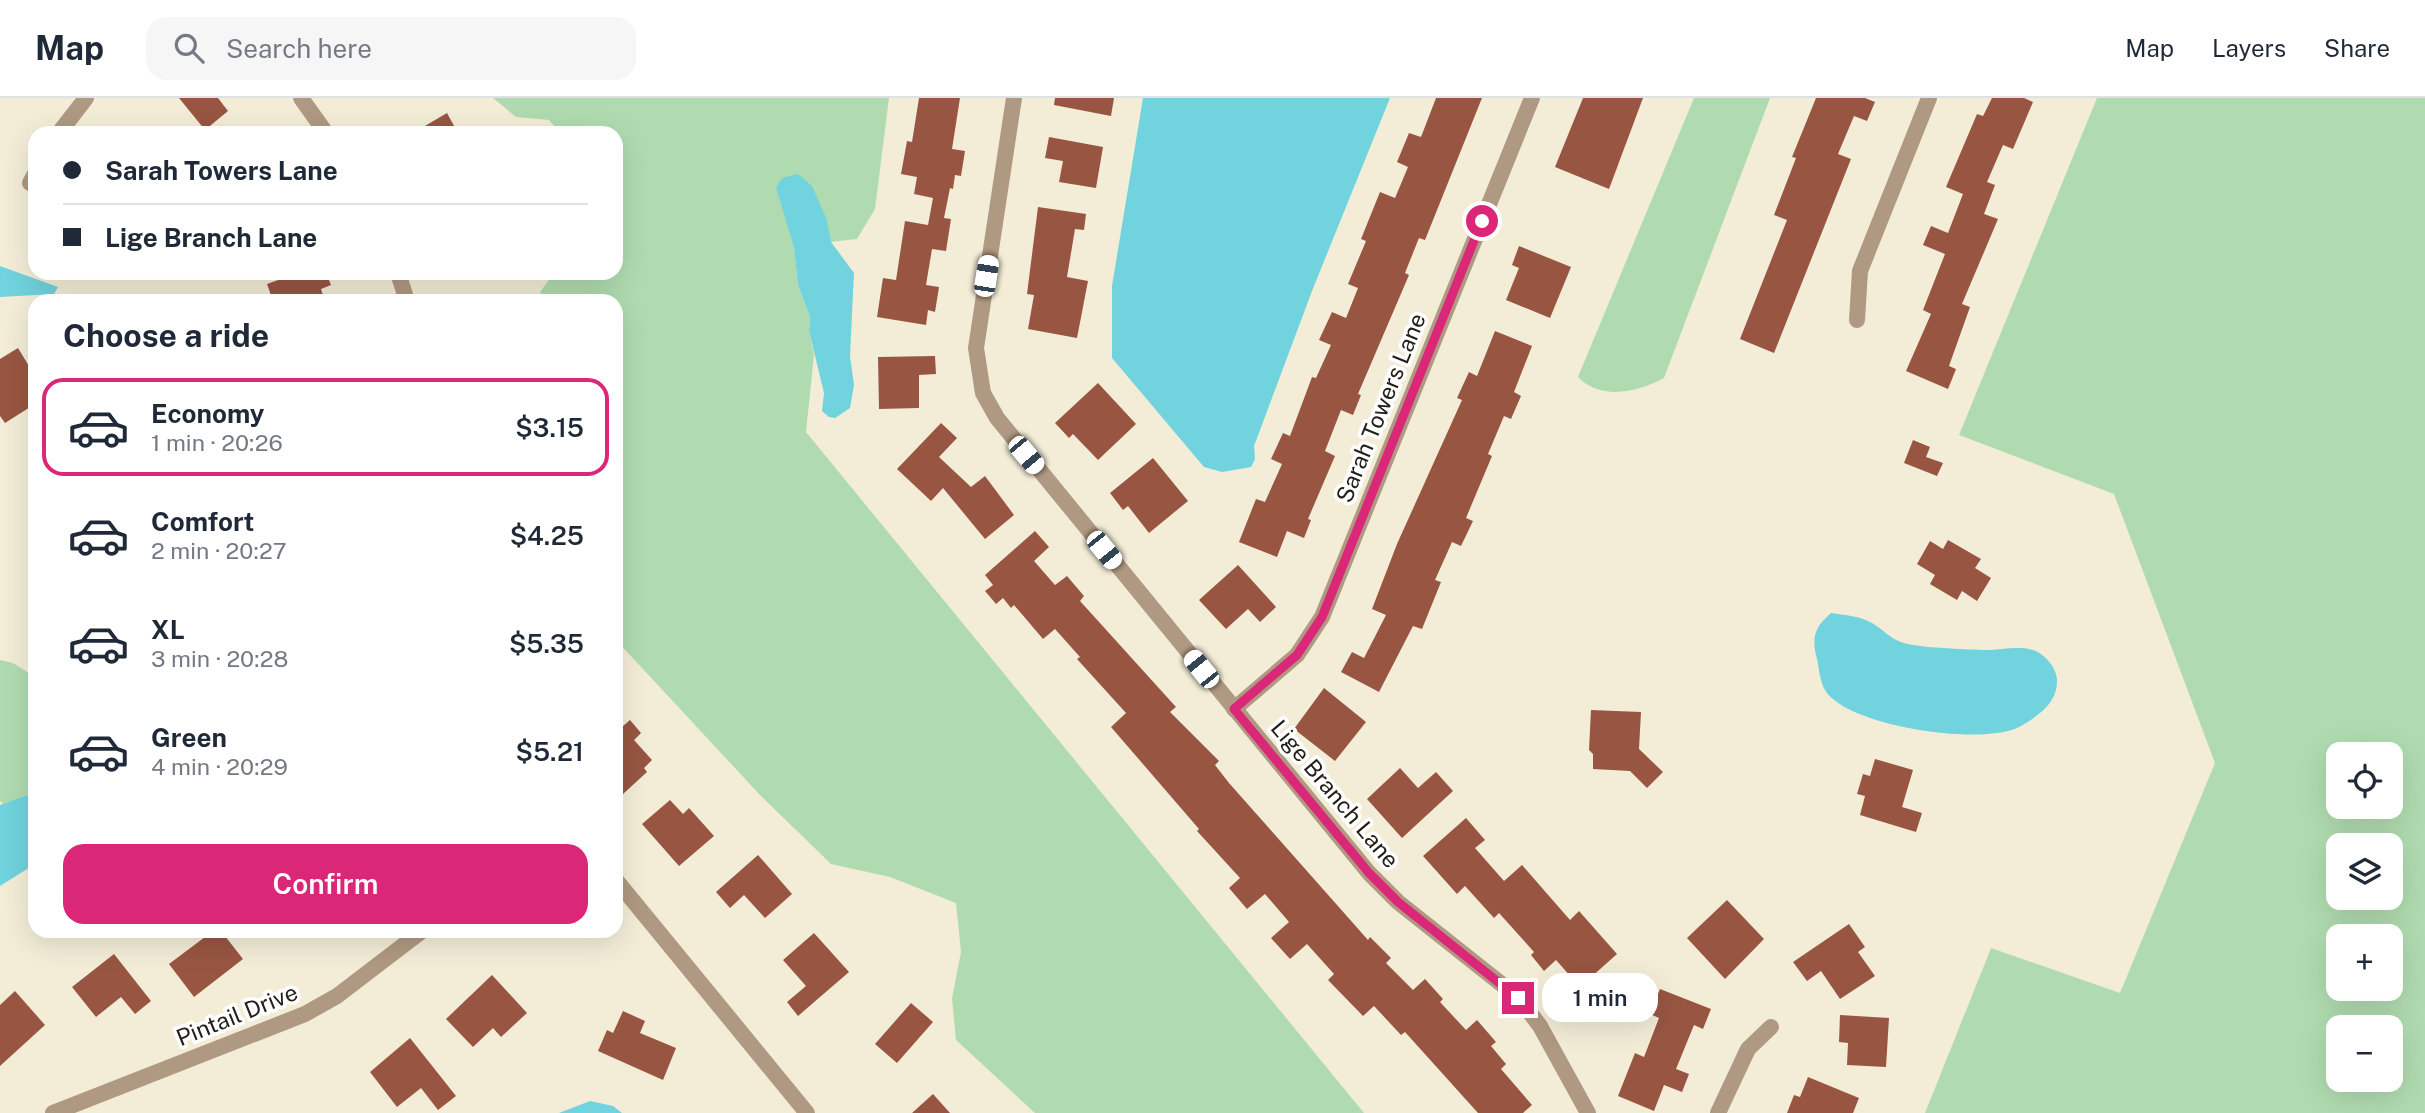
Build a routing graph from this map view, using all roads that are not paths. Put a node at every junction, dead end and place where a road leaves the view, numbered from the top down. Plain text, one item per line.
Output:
1 (86, 98) edge
2 (301, 98) edge
3 (1014, 98) edge
4 (1532, 98) edge
5 (1929, 98) edge
6 (65, 126) edge
7 (321, 126) edge
8 (1857, 320) dead end
9 (1234, 709) junction
10 (623, 889) edge
11 (413, 938) edge
12 (1771, 1027) dead end
13 (53, 1113) edge
14 (807, 1113) edge
15 (1588, 1113) edge
16 (1718, 1113) edge

1 - 6 street
2 - 7 street
3 - 9 street, Lige Branch Lane
4 - 9 street, Sarah Towers Lane
5 - 8 street
9 - 15 street, Lige Branch Lane
10 - 14 street
11 - 13 street, Pintail Drive
12 - 16 street

